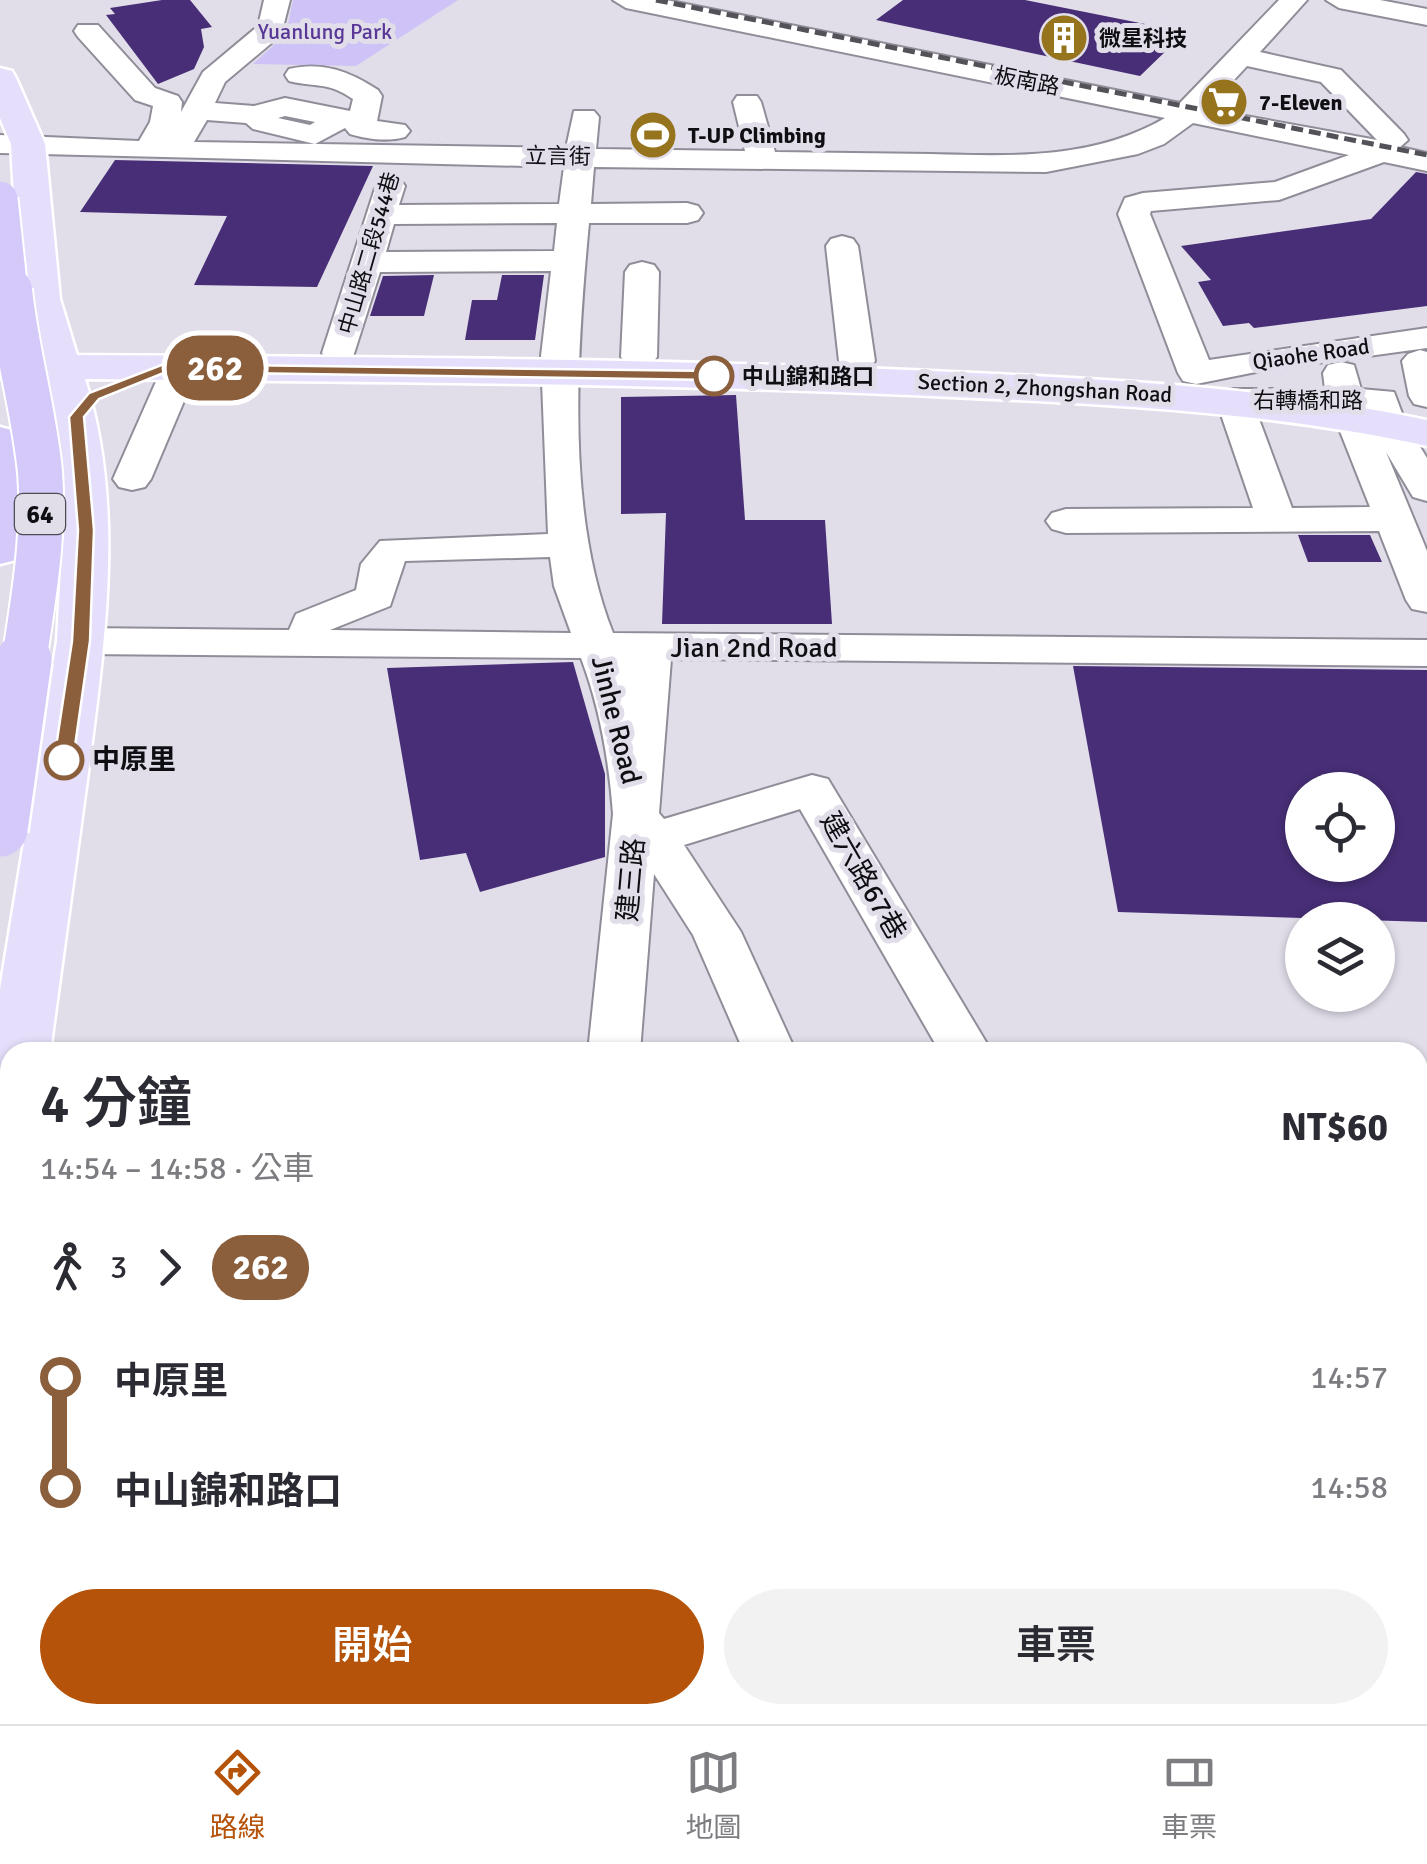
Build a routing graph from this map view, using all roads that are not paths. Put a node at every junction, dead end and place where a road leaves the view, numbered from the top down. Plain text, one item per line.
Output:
1 (277, 0) edge
2 (626, 0) edge
3 (677, 0) edge
4 (1294, 0) edge
5 (1339, 0) edge
6 (1427, 17) edge
7 (88, 31) dead end
8 (1238, 56) junction
9 (299, 75) dead end
10 (0, 78) edge
11 (1378, 85) dead end
12 (747, 102) dead end
13 (1192, 107) junction
14 (198, 110) junction
15 (254, 115) dead end
16 (584, 117) dead end
17 (1427, 129) edge
18 (1385, 141) junction
19 (14, 144) edge
20 (1427, 148) edge
21 (162, 150) junction
22 (403, 159) junction
23 (762, 160) junction
24 (1427, 162) edge
25 (577, 163) junction
26 (0, 199) edge
27 (687, 213) dead end
28 (572, 214) junction
29 (380, 215) junction
30 (842, 246) dead end
31 (568, 261) junction
32 (367, 262) junction
33 (642, 272) dead end
34 (40, 299) junction
35 (1421, 349) edge
36 (340, 352) junction
37 (2, 355) edge
38 (639, 357) junction
39 (57, 358) junction
40 (857, 361) junction
41 (560, 363) junction
42 (172, 368) junction
43 (1196, 373) junction
44 (1427, 396) edge
45 (1234, 400) junction
46 (76, 417) junction
47 (1388, 417) edge
48 (0, 440) edge
49 (132, 479) dead end
50 (1427, 488) edge
51 (1395, 519) junction
52 (1278, 520) junction
53 (1066, 521) dead end
54 (569, 545) junction
55 (0, 550) edge
56 (1427, 600) edge
57 (81, 641) junction
58 (308, 643) junction
59 (598, 645) junction
60 (651, 647) junction
61 (1427, 653) edge
62 (0, 724) edge
63 (646, 828) junction
64 (0, 829) edge
65 (21, 1042) edge
66 (615, 1042) edge
67 (766, 1042) edge
68 (960, 1042) edge

1 - 14 street
2 - 13 street, 板南路
3 - 13 street, 板南路
4 - 8 street
5 - 6 street
7 - 21 street
8 - 13 street
8 - 18 street
9 - 22 street
10 - 19 main road
11 - 18 street
12 - 23 street
13 - 18 street, 板南路
13 - 23 street
14 - 15 street
14 - 21 street
16 - 25 street, Jinhe Road
17 - 18 street
18 - 20 street, 板南路
18 - 24 street, 板南路
18 - 43 street
19 - 21 street
19 - 34 main road
21 - 22 street
22 - 25 street
22 - 29 street, 中山路二段544巷
23 - 25 street
25 - 28 street, Jinhe Road
26 - 64 highway, 64, bridge
27 - 28 street
28 - 29 street
28 - 31 street, Jinhe Road
29 - 32 street, 中山路二段544巷
30 - 40 street
31 - 32 street
31 - 41 street, Jinhe Road
32 - 36 street, 中山路二段544巷
33 - 38 street
34 - 37 main road
34 - 39 main road
35 - 43 street, Qiaohe Road
35 - 44 street
35 - 47 street, Qiaohe Road
35 - 47 street
36 - 39 main road, Section 2, Zhongshan Road
36 - 41 main road, Section 2, Zhongshan Road
37 - 39 main road, Section 2, Zhongshan Road
37 - 62 main road
38 - 40 main road, Section 2, Zhongshan Road
38 - 41 main road, Section 2, Zhongshan Road
39 - 42 main road, Section 2, Zhongshan Road
39 - 46 main road
40 - 43 main road, Section 2, Zhongshan Road
41 - 42 main road, Section 2, Zhongshan Road
41 - 45 main road, Section 2, Zhongshan Road
41 - 54 street, Jinhe Road
42 - 46 main road
42 - 49 street
43 - 47 main road, Section 2, Zhongshan Road
45 - 47 main road, Section 2, Zhongshan Road
45 - 52 street
46 - 57 main road
47 - 50 street
47 - 51 street
48 - 55 highway, 64
51 - 52 street
51 - 56 street
52 - 53 street
54 - 58 street
54 - 59 street, Jinhe Road
57 - 58 street, Jian 2nd Road
57 - 65 main road
58 - 59 street, Jian 2nd Road
59 - 60 street, Jian 2nd Road
59 - 63 street, Jinhe Road
60 - 61 street, Jian 2nd Road
60 - 63 street, 建三路
63 - 66 street, 建三路
63 - 67 street, Jinhe Road
63 - 68 street, 建六路67巷

